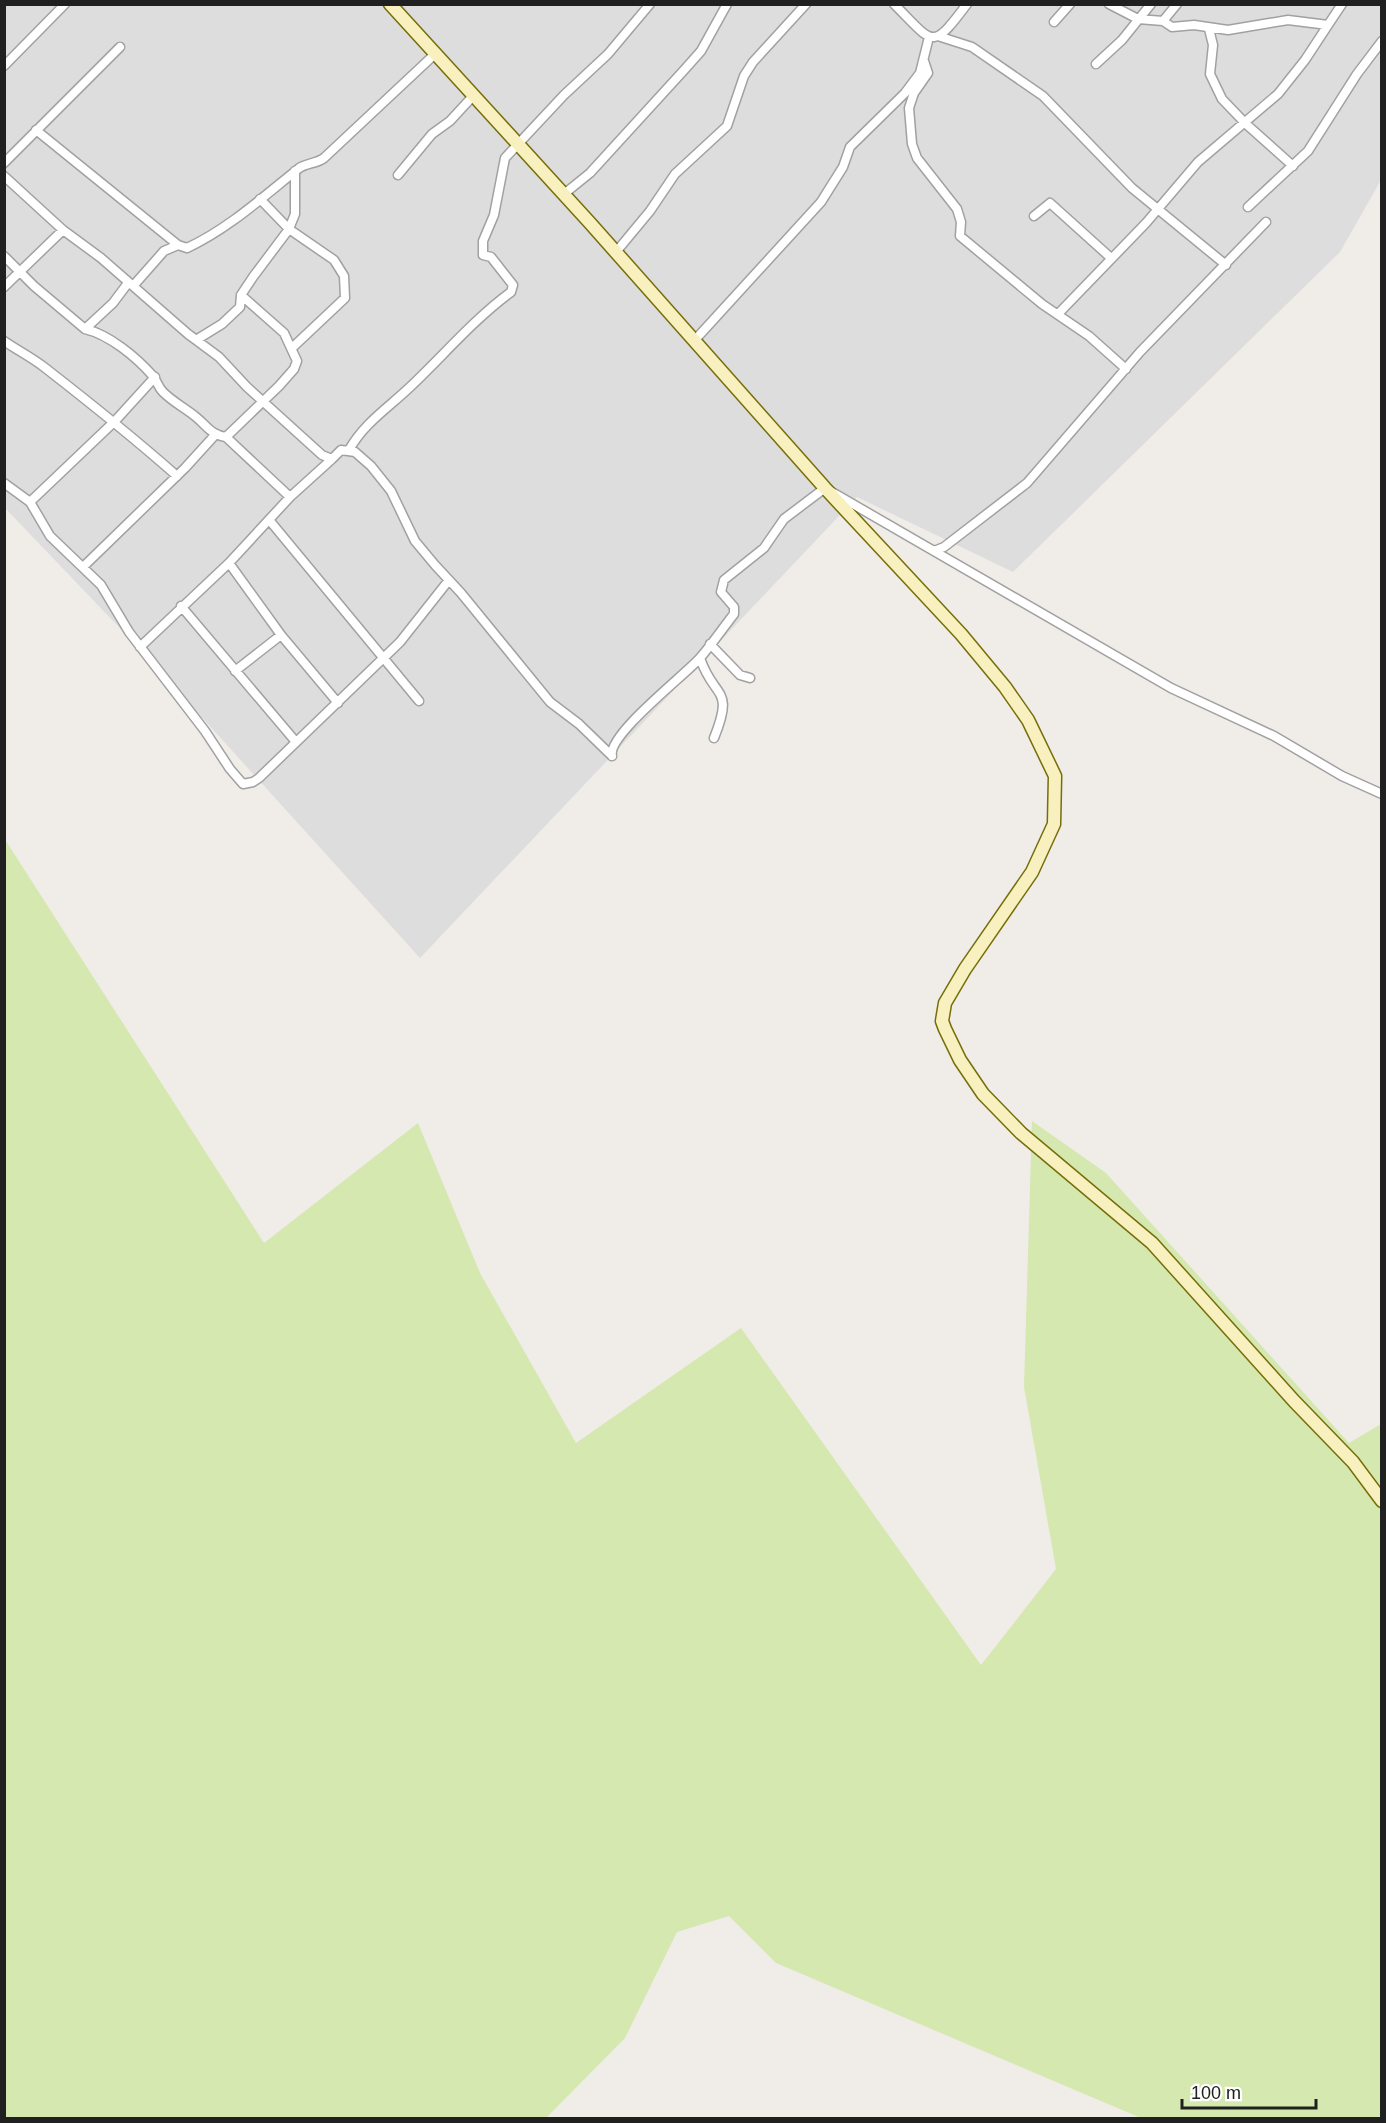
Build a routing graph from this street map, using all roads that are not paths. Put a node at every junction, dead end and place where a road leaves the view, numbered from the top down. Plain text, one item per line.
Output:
1 (65, 4) edge
2 (390, 4) edge
3 (650, 4) edge
4 (727, 4) edge
5 (806, 4) edge
6 (894, 4) edge
7 (968, 4) edge
8 (1070, 4) edge
9 (1109, 4) edge
10 (1151, 4) edge
11 (1177, 4) edge
12 (1342, 4) edge
13 (1138, 19) junction
14 (1163, 21) junction
15 (1054, 22) dead end
16 (1328, 25) junction
17 (1209, 29) junction
18 (929, 37) junction
19 (941, 37) junction
20 (1382, 41) edge
21 (120, 47) dead end
22 (435, 54) junction
23 (924, 61) junction
24 (1096, 64) dead end
25 (4, 66) edge
26 (473, 96) junction
27 (1246, 124) junction
28 (36, 130) junction
29 (517, 144) junction
30 (6, 158) edge
31 (1293, 166) junction
32 (295, 171) junction
33 (398, 175) dead end
34 (4, 176) edge
35 (564, 194) junction
36 (260, 199) junction
37 (1248, 207) dead end
38 (1159, 209) junction
39 (1034, 216) dead end
40 (1266, 222) dead end
41 (289, 229) junction
42 (63, 230) junction
43 (178, 245) junction
44 (616, 252) junction
45 (4, 256) edge
46 (1111, 258) junction
47 (1226, 265) junction
48 (20, 273) junction
49 (131, 284) junction
50 (4, 287) edge
51 (241, 295) junction
52 (1058, 314) junction
53 (85, 329) junction
54 (196, 340) junction
55 (4, 341) edge
56 (694, 341) junction
57 (293, 347) junction
58 (1126, 369) junction
59 (155, 377) junction
60 (262, 399) junction
61 (115, 421) junction
62 (215, 435) junction
63 (226, 436) junction
64 (350, 450) junction
65 (332, 459) junction
66 (177, 476) junction
67 (4, 483) edge
68 (825, 489) junction
69 (290, 497) junction
70 (30, 502) junction
71 (270, 521) junction
72 (934, 551) junction
73 (229, 562) junction
74 (83, 567) junction
75 (449, 580) junction
76 (182, 606) junction
77 (281, 635) junction
78 (710, 644) junction
79 (140, 647) junction
80 (383, 658) junction
81 (700, 658) junction
82 (236, 671) junction
83 (750, 678) dead end
84 (419, 701) dead end
85 (338, 703) junction
86 (714, 738) dead end
87 (297, 742) junction
88 (1382, 794) edge
89 (1382, 1501) edge

1 - 25 street
2 - 22 main road
3 - 29 street
4 - 35 street
5 - 44 street
6 - 18 street
7 - 19 street
8 - 15 street
9 - 13 street
10 - 13 street
11 - 14 street
12 - 16 street
13 - 14 street
13 - 24 street
14 - 17 street
16 - 17 street
16 - 27 street
17 - 27 street
18 - 19 street
18 - 23 street
19 - 38 street
20 - 31 street
21 - 28 street
22 - 26 main road
22 - 32 street
23 - 52 street
23 - 56 street
26 - 29 main road
26 - 33 street
27 - 31 street
27 - 38 street
28 - 30 street
28 - 43 street
29 - 35 main road
29 - 64 street
31 - 37 street
32 - 36 street
32 - 41 street
34 - 42 street
35 - 44 main road
36 - 41 street
36 - 43 street
38 - 46 street
38 - 47 street
39 - 46 street
40 - 47 street
41 - 51 street
41 - 57 street
42 - 48 street
42 - 49 street
43 - 49 street
44 - 56 main road
45 - 48 street
46 - 52 street
47 - 58 street
48 - 50 street
48 - 53 street
49 - 53 street
49 - 54 street
51 - 54 street
51 - 57 street
52 - 58 street
53 - 59 street
54 - 60 street
55 - 61 street
56 - 68 main road
57 - 60 street
58 - 72 street
59 - 61 street
59 - 62 street
60 - 63 street
60 - 65 street
61 - 66 street
61 - 70 street
62 - 63 street
62 - 66 street
63 - 69 street
64 - 65 street
64 - 75 street
65 - 69 street
66 - 74 street
67 - 70 street
68 - 72 street
68 - 78 street
68 - 89 main road
69 - 71 street
70 - 74 street
71 - 73 street
71 - 80 street
72 - 88 street
73 - 76 street
73 - 77 street
74 - 79 street
75 - 80 street
75 - 81 street
76 - 79 street
76 - 82 street
77 - 82 street
77 - 85 street
78 - 81 street
78 - 83 street
79 - 87 street
80 - 84 street
80 - 85 street
81 - 86 street
82 - 87 street
85 - 87 street

